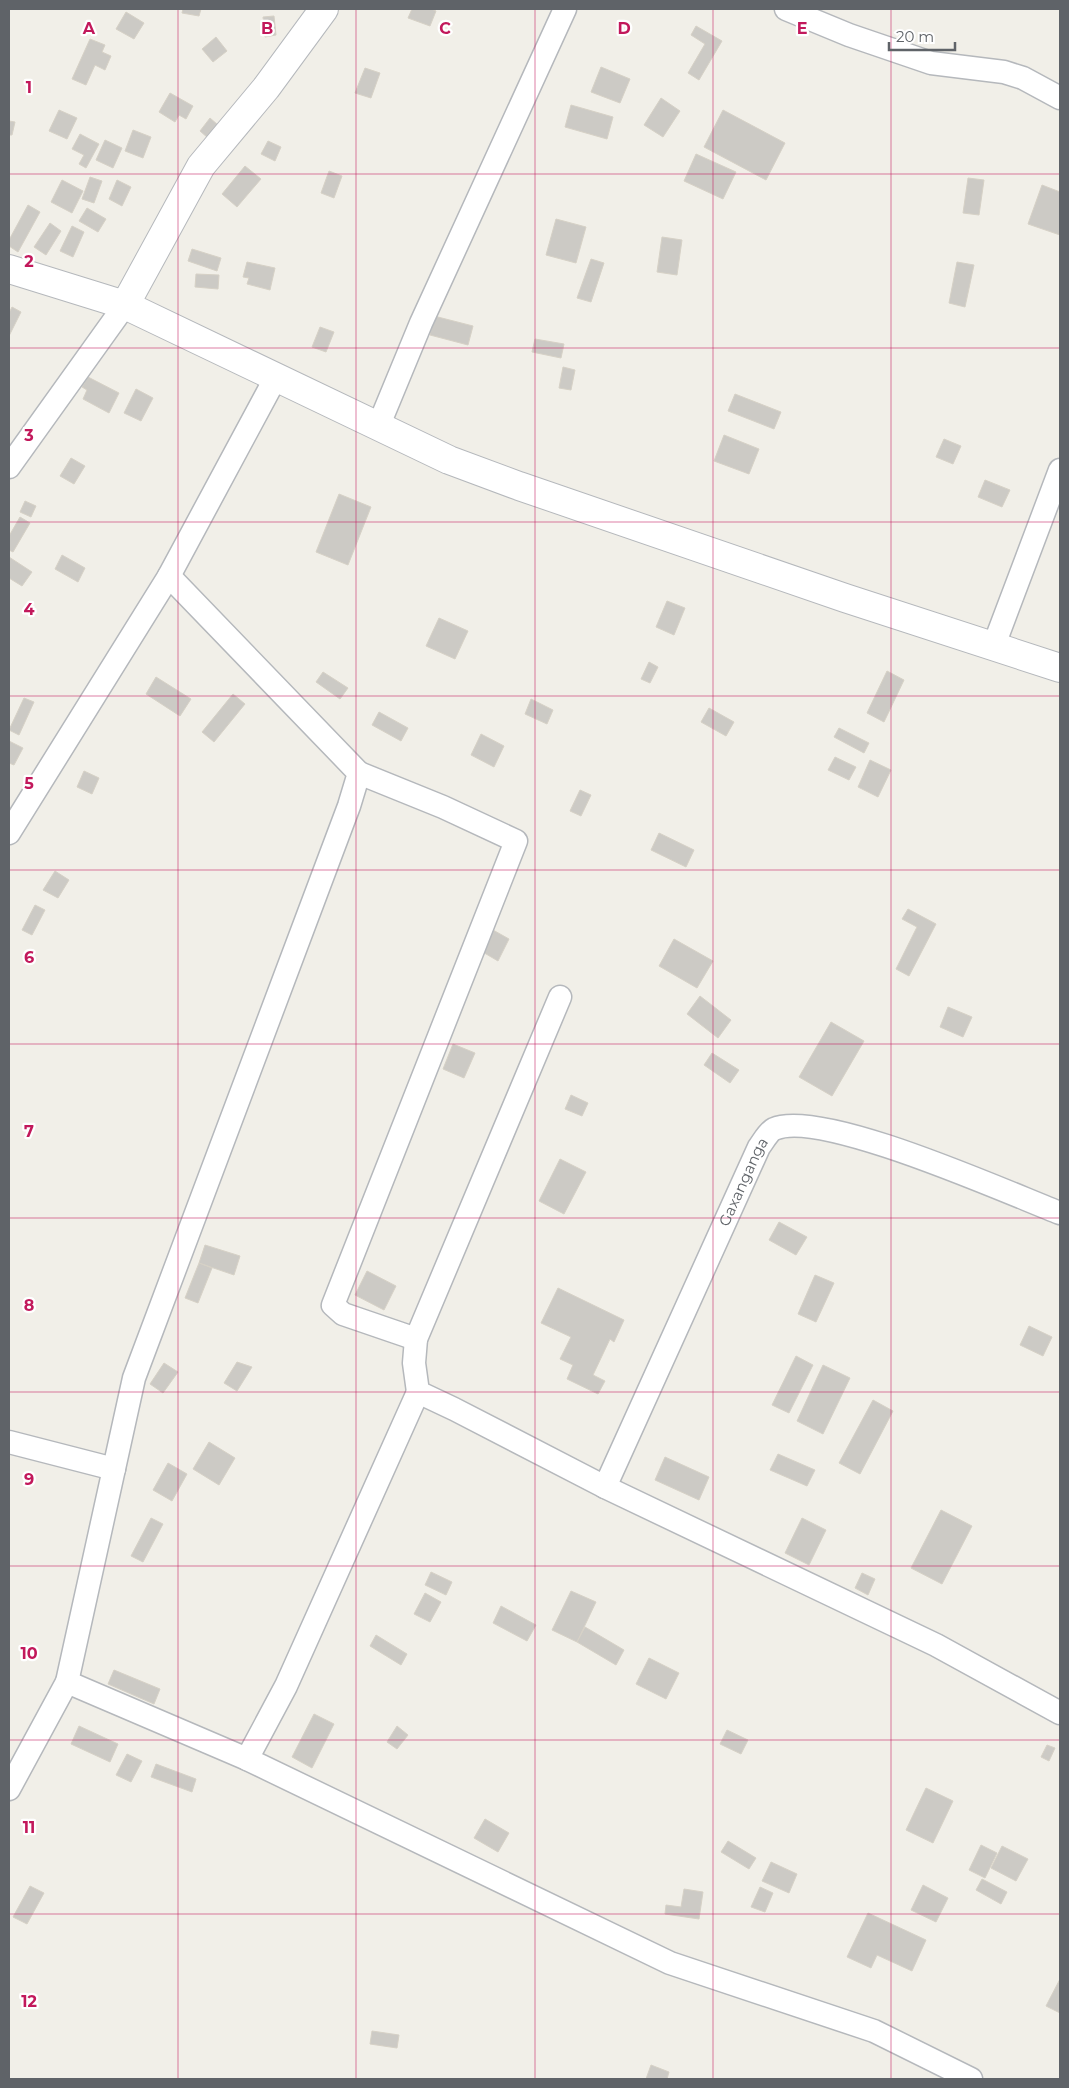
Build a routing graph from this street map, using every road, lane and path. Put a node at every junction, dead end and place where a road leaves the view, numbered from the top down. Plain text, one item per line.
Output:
1 (324, 9) edge
2 (565, 9) edge
3 (786, 9) edge
4 (1060, 98) edge
5 (9, 269) edge
6 (125, 305) junction
7 (276, 377) junction
8 (378, 427) junction
9 (9, 468) edge
10 (1060, 470) edge
11 (168, 576) junction
12 (994, 645) junction
13 (1060, 668) edge
14 (359, 773) junction
15 (9, 833) edge
16 (560, 997) dead end
17 (1060, 1213) edge
18 (416, 1339) junction
19 (418, 1392) junction
20 (9, 1442) edge
21 (114, 1469) junction
22 (606, 1487) junction
23 (67, 1682) junction
24 (1060, 1713) edge
25 (247, 1759) junction
26 (9, 1789) edge
27 (971, 2079) edge

1 - 6 street
2 - 8 street
3 - 4 street
5 - 6 street
6 - 7 street
6 - 9 street
7 - 8 street
7 - 11 street
8 - 12 street
10 - 12 street
11 - 14 street
11 - 15 street
12 - 13 street
14 - 18 street
14 - 21 street
16 - 18 street
17 - 22 street, Gaxanganga
18 - 19 street
19 - 22 street
19 - 25 street
20 - 21 street
21 - 23 street
22 - 24 street
23 - 25 street
23 - 26 street
25 - 27 street

